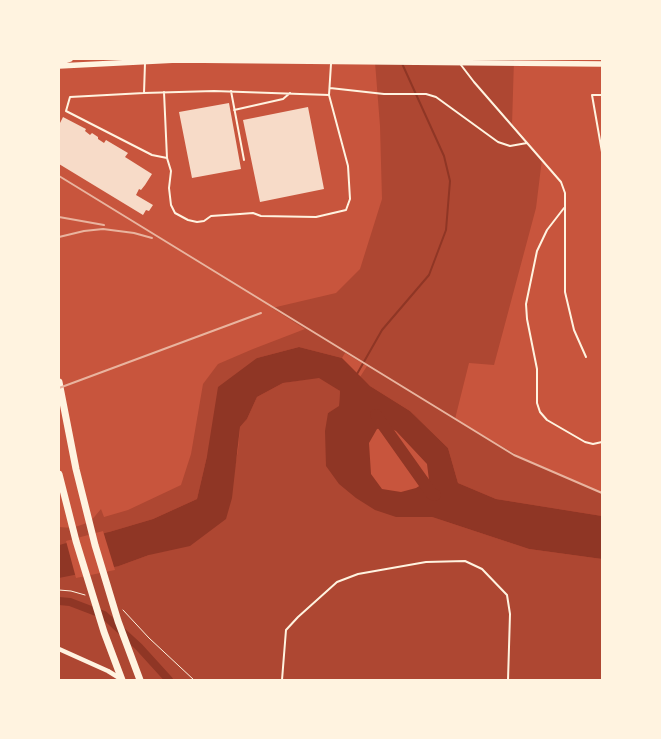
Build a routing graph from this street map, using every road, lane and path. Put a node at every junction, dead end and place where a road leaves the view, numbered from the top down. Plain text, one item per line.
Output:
1 (70, 59) edge
2 (145, 60) edge
3 (331, 60) edge
4 (460, 63) junction
5 (59, 64) edge
6 (602, 64) edge
7 (330, 88) junction
8 (230, 91) junction
9 (164, 92) junction
10 (144, 93) junction
11 (290, 93) junction
12 (329, 95) junction
13 (602, 95) edge
14 (234, 110) junction
15 (527, 143) junction
16 (602, 152) edge
17 (602, 156) edge
18 (167, 158) junction
19 (244, 160) dead end
20 (565, 206) junction
21 (586, 357) dead end
22 (59, 382) edge
23 (602, 442) edge
24 (59, 474) edge
25 (59, 590) edge
26 (89, 596) dead end
27 (116, 607) dead end
28 (59, 649) edge
29 (122, 680) edge
30 (140, 680) edge
31 (194, 680) edge
32 (282, 680) edge
33 (508, 680) edge

1 - 5 main road
2 - 3 main road
2 - 5 main road
2 - 10 lane
3 - 4 main road
3 - 7 lane
4 - 6 main road
4 - 15 lane
7 - 12 lane
7 - 15 lane
8 - 9 lane
8 - 11 lane
8 - 14 lane
9 - 10 lane
9 - 18 lane
10 - 18 lane
11 - 12 lane
11 - 14 lane
12 - 18 lane
13 - 16 lane
14 - 19 lane
15 - 20 lane
16 - 17 lane
20 - 21 lane
20 - 23 lane
22 - 30 highway
24 - 29 highway
25 - 26 path
27 - 31 path
28 - 29 street
32 - 33 lane

